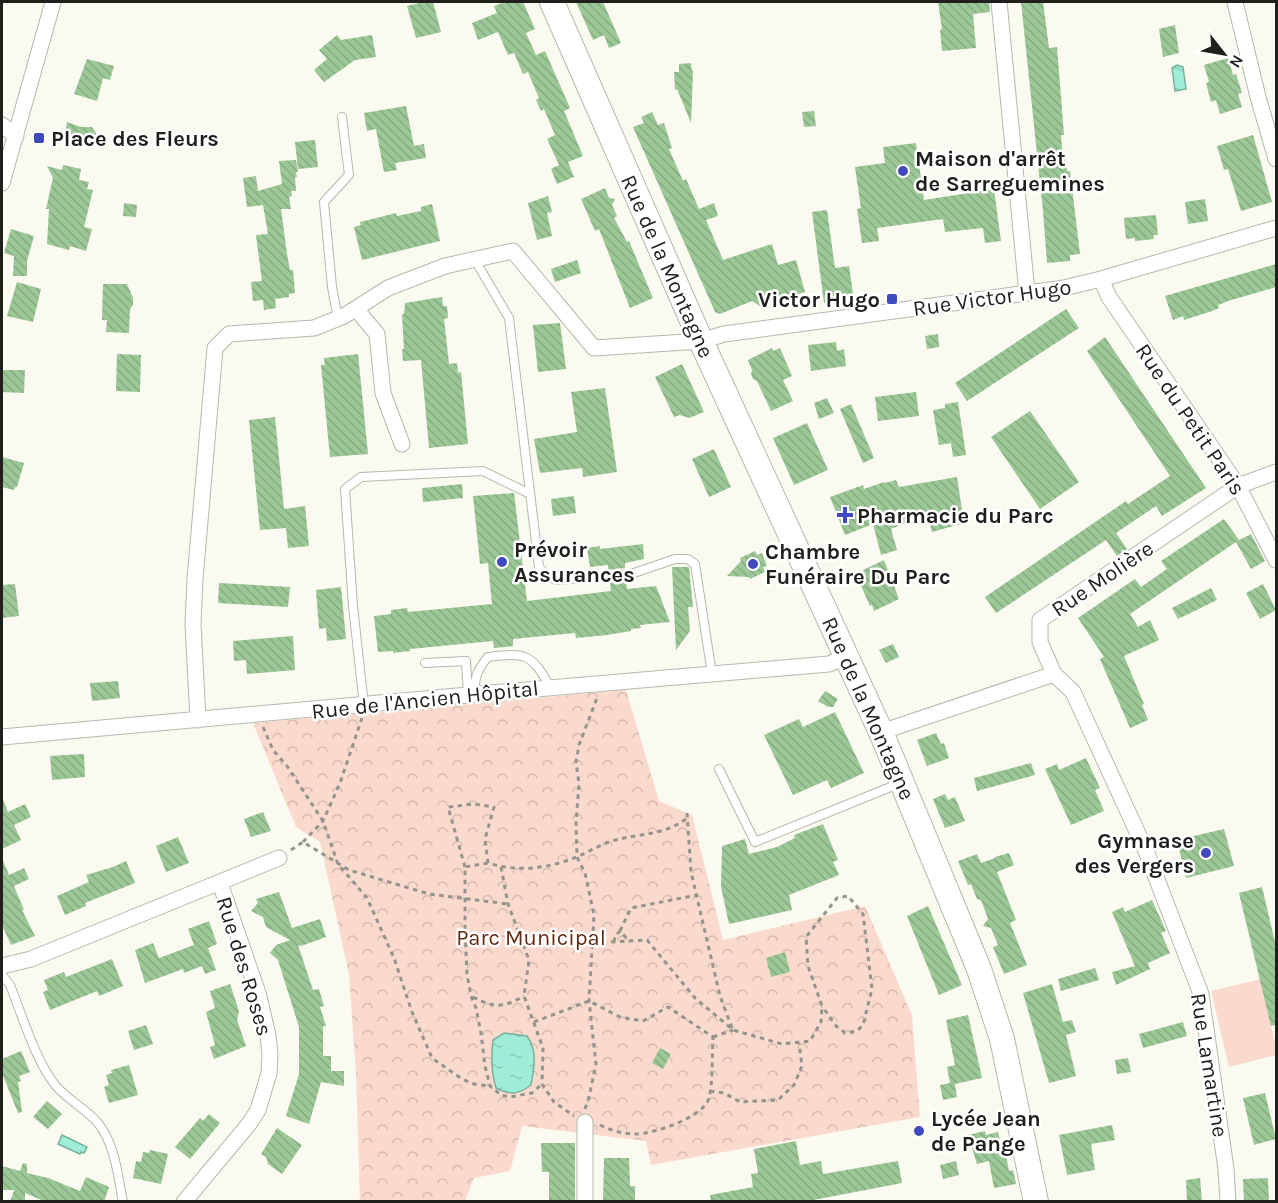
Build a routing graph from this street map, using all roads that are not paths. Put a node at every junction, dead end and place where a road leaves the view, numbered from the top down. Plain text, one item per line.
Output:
1 (53, 2) edge
2 (552, 2) edge
3 (999, 2) edge
4 (1235, 2) edge
5 (342, 117) dead end
6 (2, 125) edge
7 (16, 136) junction
8 (1276, 159) edge
9 (2, 183) edge
10 (1276, 228) edge
11 (475, 260) junction
12 (1101, 279) junction
13 (1027, 293) junction
14 (356, 309) junction
15 (338, 319) junction
16 (701, 341) junction
17 (402, 444) dead end
18 (1276, 472) edge
19 (1238, 486) junction
20 (530, 494) junction
21 (1276, 560) edge
22 (847, 656) junction
23 (424, 663) dead end
24 (712, 674) junction
25 (1054, 674) junction
26 (550, 687) junction
27 (471, 695) junction
28 (364, 706) junction
29 (198, 720) junction
30 (881, 732) junction
31 (2, 736) edge
32 (719, 769) dead end
33 (902, 782) junction
34 (279, 858) road end
35 (220, 883) junction
36 (2, 966) edge
37 (2, 975) edge
38 (585, 1115) road end
39 (123, 1202) edge
40 (184, 1202) edge
41 (585, 1202) edge
42 (1036, 1202) edge
43 (1228, 1202) edge

1 - 7 street
2 - 16 main road, Rue de la Montagne
3 - 13 street
4 - 8 street
5 - 15 lane
6 - 7 street
7 - 9 street
10 - 12 street, Rue Victor Hugo
11 - 14 street
11 - 16 street, Rue Victor Hugo
11 - 20 lane
12 - 13 street, Rue Victor Hugo
12 - 19 street, Rue du Petit Paris
13 - 16 street, Rue Victor Hugo
14 - 15 street
14 - 17 street
15 - 29 street
16 - 22 main road, Rue de la Montagne
18 - 19 street, Rue Molière
19 - 21 street, Rue du Petit Paris
19 - 25 street, Rue Molière
20 - 24 lane
20 - 28 lane
22 - 24 street, Rue de l'Ancien Hôpital
22 - 30 main road, Rue de la Montagne
23 - 27 lane
24 - 26 street, Rue de l'Ancien Hôpital
25 - 30 street
25 - 43 street, Rue Lamartine
26 - 27 street, Rue de l'Ancien Hôpital
26 - 27 lane
27 - 28 street, Rue de l'Ancien Hôpital
28 - 29 street, Rue de l'Ancien Hôpital
29 - 31 street, Rue de l'Ancien Hôpital
30 - 33 main road, Rue de la Montagne
32 - 33 lane
33 - 42 main road, Rue de la Montagne
34 - 35 street
35 - 36 street
35 - 40 street, Rue des Roses
37 - 39 lane
38 - 41 street

